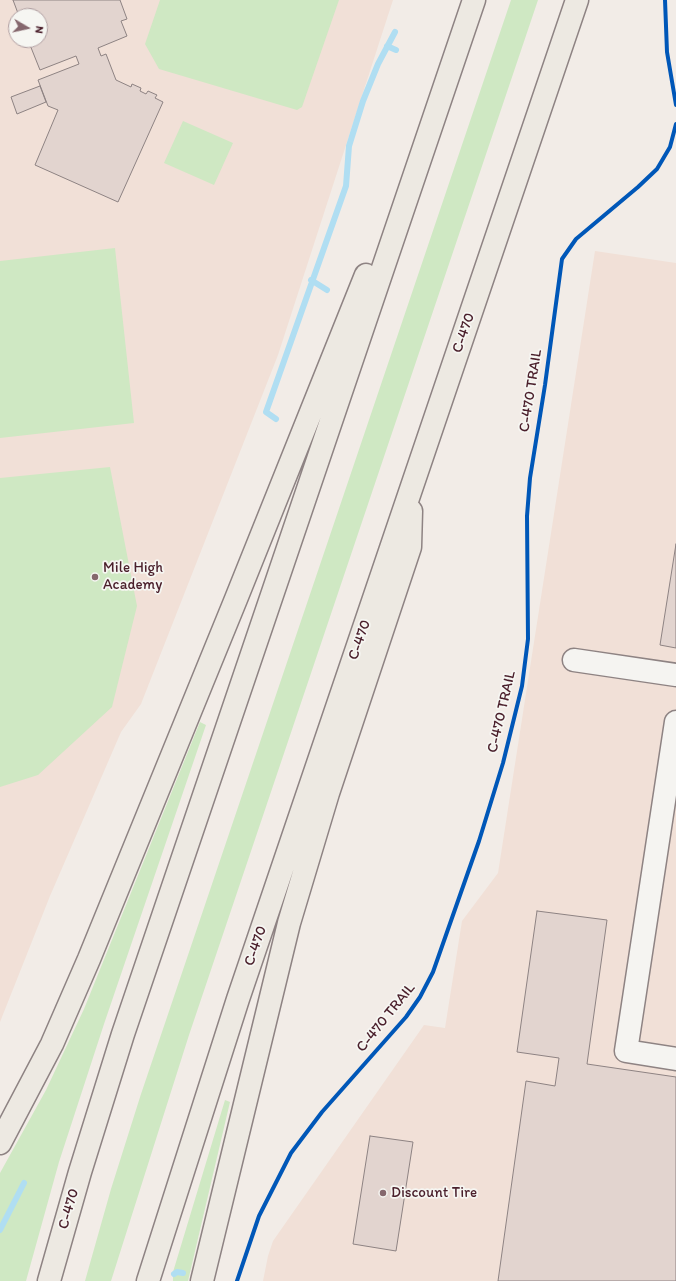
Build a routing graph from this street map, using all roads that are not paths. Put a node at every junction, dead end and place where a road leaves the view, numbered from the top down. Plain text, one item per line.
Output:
1 (474, 0) edge
2 (577, 0) edge
3 (457, 49) junction
4 (412, 487) junction
5 (574, 660) dead end
6 (676, 675) edge
7 (676, 722) edge
8 (676, 1059) edge
9 (0, 1143) edge
10 (49, 1281) edge
11 (148, 1281) edge
12 (202, 1281) edge

1 - 3 highway, C-470
2 - 4 highway, C-470
3 - 9 highway
3 - 10 highway, C-470
4 - 11 highway, C-470
4 - 12 highway
5 - 6 lane
7 - 8 lane

